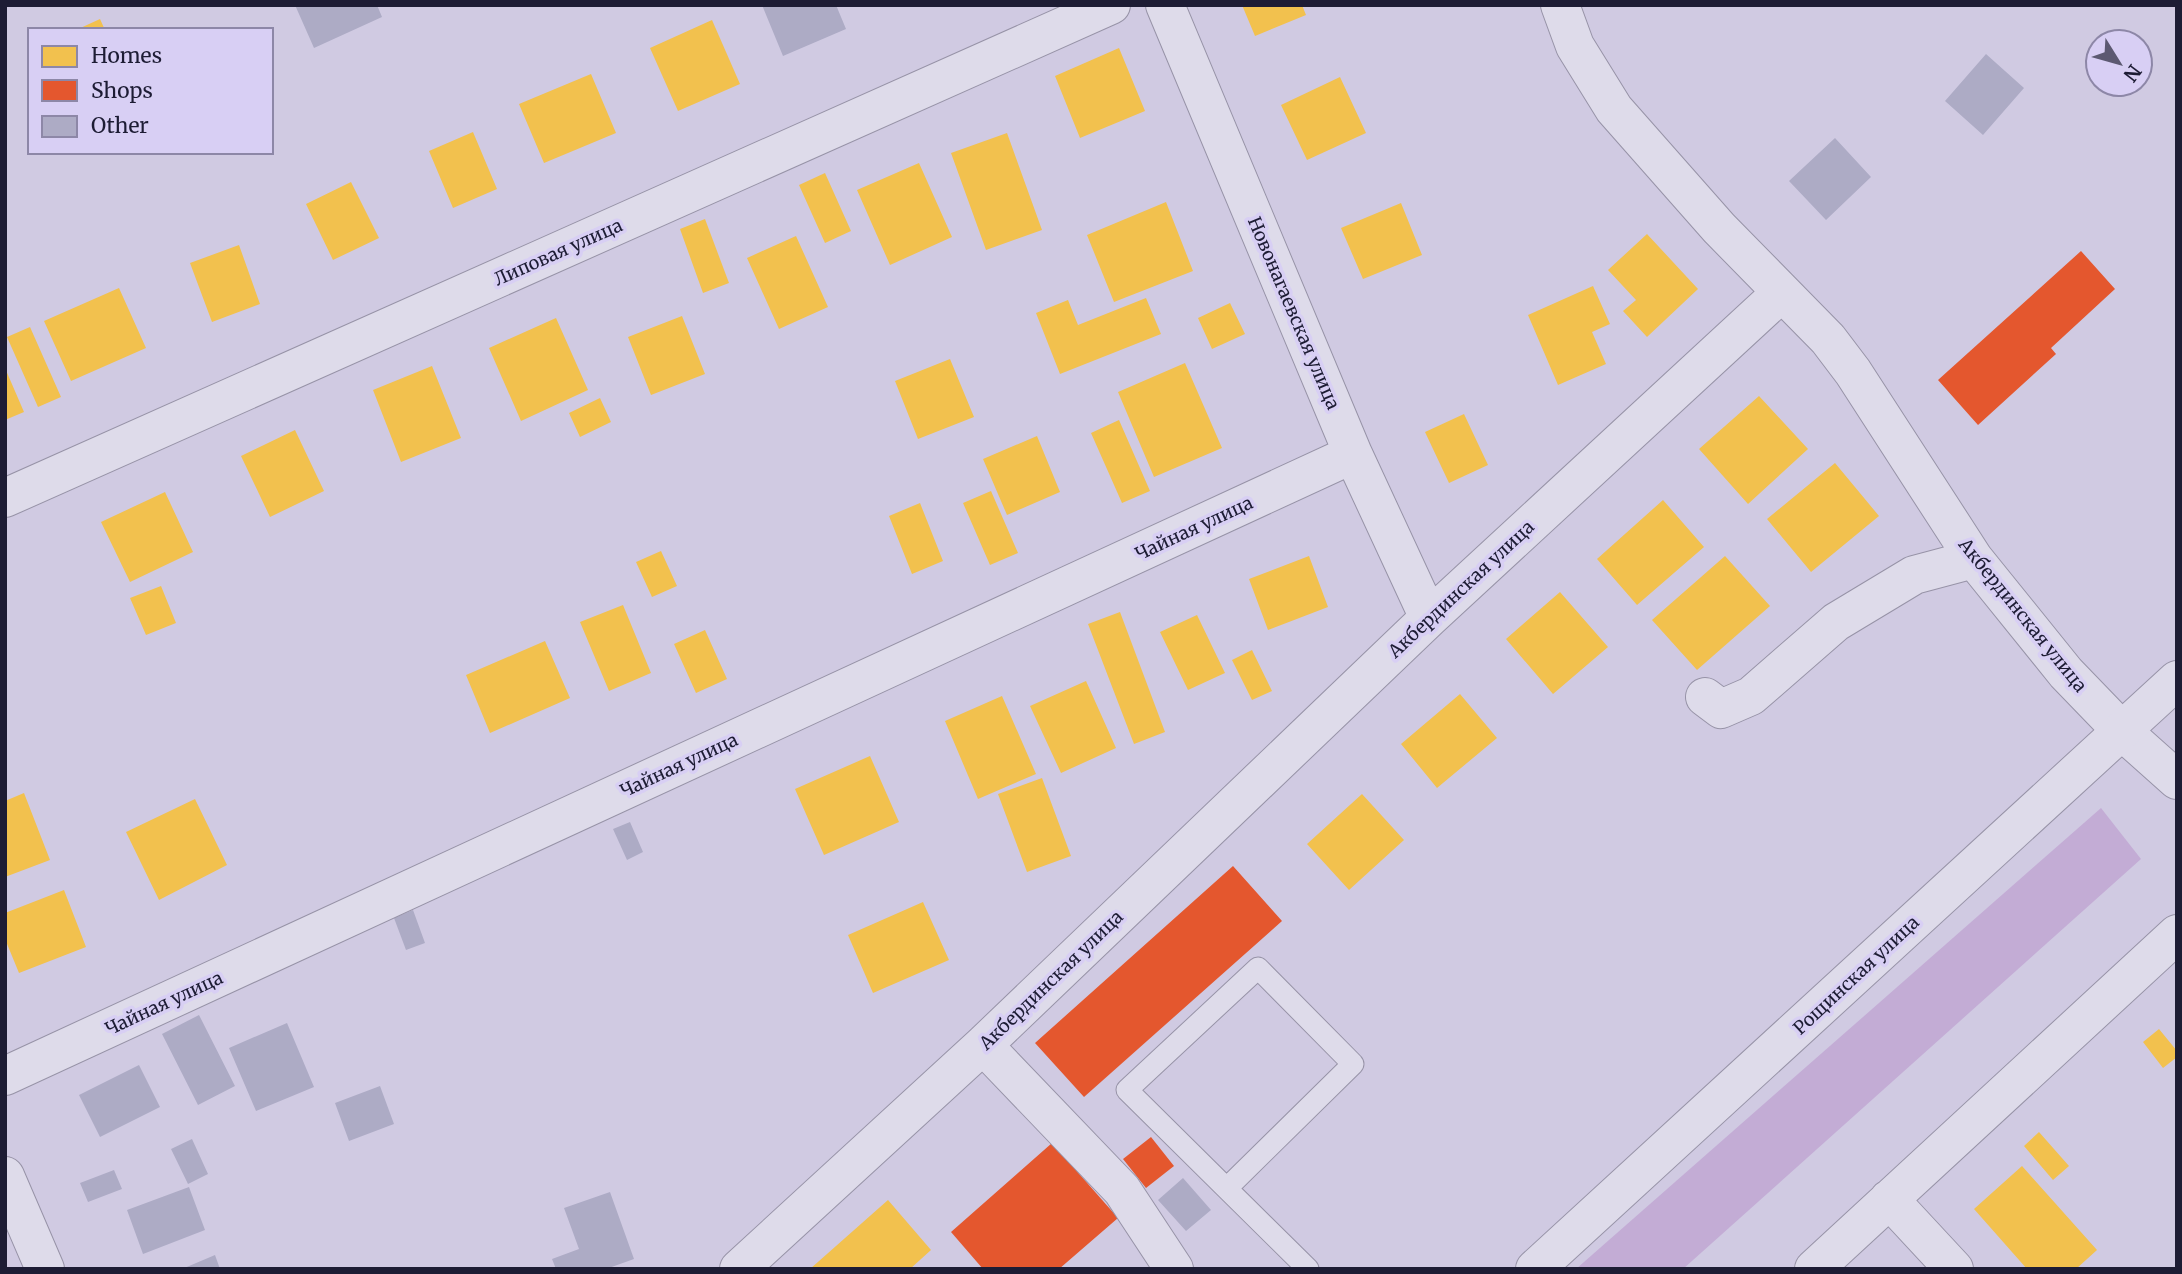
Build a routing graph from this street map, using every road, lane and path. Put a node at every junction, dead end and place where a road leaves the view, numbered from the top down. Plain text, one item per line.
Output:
1 (1111, 5) edge
2 (1165, 5) edge
3 (1560, 5) edge
4 (1781, 293) junction
5 (1353, 454) junction
6 (5, 498) edge
7 (1974, 559) junction
8 (1429, 618) junction
9 (2177, 680) edge
10 (1705, 697) dead end
11 (2122, 731) junction
12 (2177, 780) edge
13 (2177, 934) edge
14 (983, 1045) junction
15 (5, 1076) edge
16 (5, 1176) edge
17 (1227, 1188) junction
18 (1889, 1199) junction
19 (45, 1269) edge
20 (739, 1269) edge
21 (1174, 1269) edge
22 (1308, 1269) edge
23 (1535, 1269) edge
24 (1814, 1269) edge
25 (1954, 1269) edge

1 - 6 street, Липовая улица
2 - 5 street, Новонагаевская улица
3 - 4 street
4 - 7 street, Акбердинская улица
4 - 8 street, Акбердинская улица
5 - 8 street, Новонагаевская улица
5 - 15 street, Чайная улица
7 - 10 street
7 - 11 street, Акбердинская улица
8 - 14 street, Акбердинская улица
9 - 11 street, Рощинская улица
11 - 12 street, Акбердинская улица
11 - 23 street, Рощинская улица
13 - 18 street
14 - 20 street, Акбердинская улица
14 - 21 street
16 - 19 street
17 - 17 lane
17 - 22 lane
18 - 24 street
18 - 25 street

